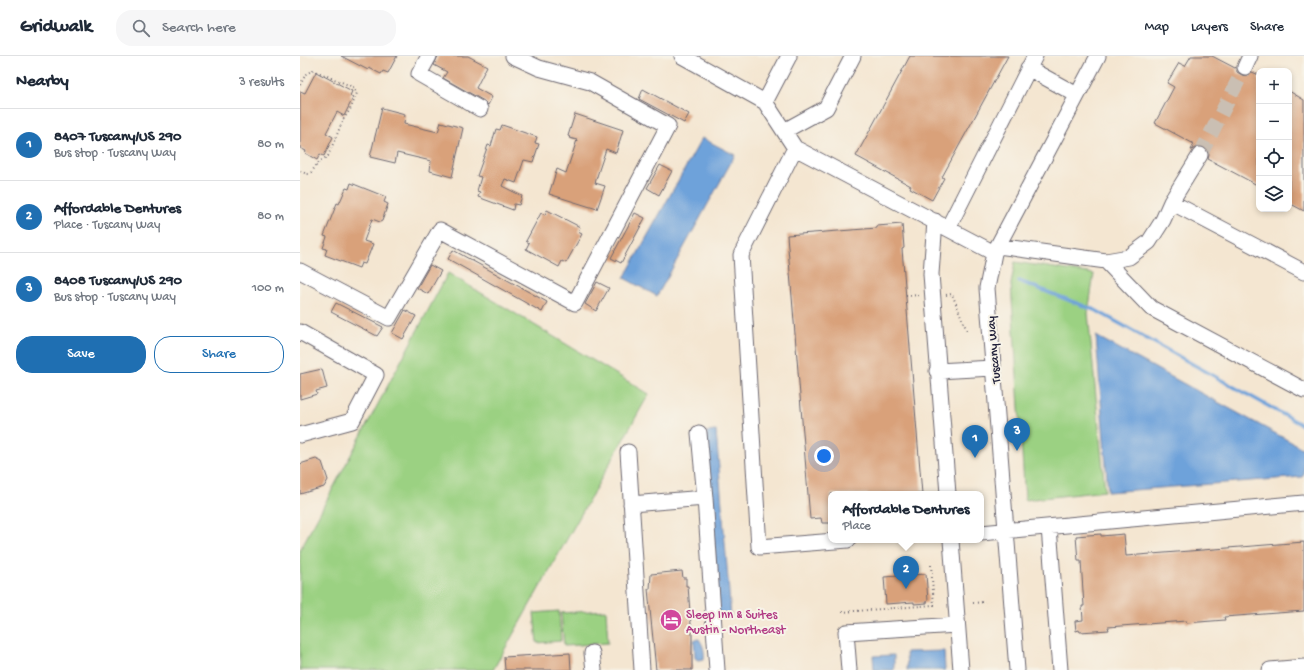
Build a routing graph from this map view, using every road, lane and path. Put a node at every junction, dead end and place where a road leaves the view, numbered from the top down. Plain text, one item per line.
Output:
1 (429, 56) edge
2 (513, 56) edge
3 (682, 56) edge
4 (789, 56) edge
5 (853, 56) edge
6 (1098, 56) edge
7 (1032, 62) edge
8 (300, 85) edge
9 (1077, 95) junction
10 (765, 102) junction
11 (480, 109) dead end
12 (784, 131) junction
13 (795, 148) junction
14 (1200, 155) tunnel mouth
15 (300, 171) edge
16 (1171, 202) junction
17 (941, 225) junction
18 (996, 249) junction
19 (1106, 261) junction
20 (300, 271) edge
21 (1304, 272) edge
22 (921, 294) dead end
23 (906, 296) dead end
24 (941, 296) dead end
25 (967, 331) dead end
26 (300, 332) edge
27 (993, 368) junction
28 (937, 371) junction
29 (1304, 390) edge
30 (699, 433) dead end
31 (300, 435) edge
32 (628, 452) dead end
33 (948, 491) edge
34 (705, 498) junction
35 (1304, 503) edge
36 (631, 504) junction
37 (1049, 527) junction
38 (1006, 531) junction
39 (984, 533) edge
40 (828, 542) edge
41 (951, 543) edge
42 (931, 565) dead end
43 (986, 602) dead end
44 (973, 603) dead end
45 (842, 612) dead end
46 (958, 625) junction
47 (592, 653) dead end
48 (1304, 667) edge
49 (594, 670) edge
50 (642, 670) edge
51 (717, 670) edge
52 (849, 670) edge
53 (961, 670) edge
54 (1017, 670) edge
55 (1060, 670) edge
56 (1270, 670) edge

1 - 11 street
2 - 20 street
3 - 10 street
4 - 10 street
5 - 12 street
6 - 9 street, Tuscany Way
7 - 9 street
7 - 17 street
8 - 15 path
9 - 18 street, Tuscany Way
10 - 12 street
12 - 13 street
13 - 17 street
13 - 40 street
14 - 16 street
16 - 19 street
16 - 21 street
17 - 18 street
17 - 28 street
18 - 19 street
18 - 27 street, Tuscany Way
19 - 29 street
22 - 23 path
24 - 25 path
26 - 31 street
27 - 28 street
27 - 38 street, Tuscany Way
28 - 33 street
30 - 34 street
32 - 36 street
34 - 36 street
34 - 51 street
35 - 37 street
36 - 50 street
37 - 38 street
37 - 55 street
38 - 39 street
38 - 54 street, Tuscany Way
41 - 46 street
42 - 45 path
43 - 44 path
46 - 52 street
46 - 53 street
47 - 49 street
48 - 56 street

